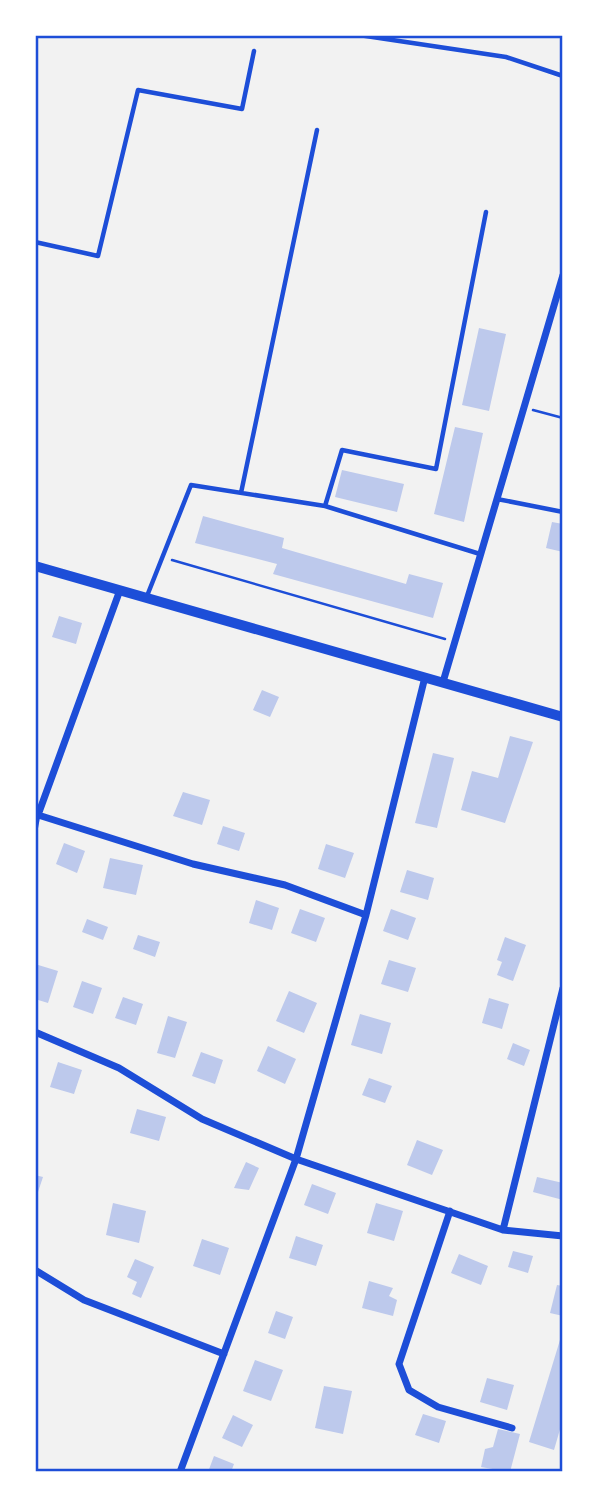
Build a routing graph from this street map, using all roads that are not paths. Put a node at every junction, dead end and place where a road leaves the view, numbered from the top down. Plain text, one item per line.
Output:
1 (359, 35) edge
2 (254, 51) dead end
3 (563, 76) edge
4 (317, 130) dead end
5 (486, 212) dead end
6 (35, 242) edge
7 (563, 275) edge
8 (241, 493) junction
9 (496, 499) junction
10 (325, 506) junction
11 (563, 512) edge
12 (480, 554) junction
13 (35, 566) edge
14 (120, 590) junction
15 (147, 597) junction
16 (425, 677) junction
17 (443, 682) junction
18 (563, 717) edge
19 (37, 814) edge
20 (35, 832) edge
21 (366, 915) junction
22 (563, 988) edge
23 (35, 1032) edge
24 (296, 1159) junction
25 (450, 1211) junction
26 (503, 1230) junction
27 (563, 1236) edge
28 (35, 1270) edge
29 (224, 1354) junction
30 (512, 1428) dead end
31 (180, 1472) edge

1 - 3 lane
2 - 6 lane
4 - 8 lane
5 - 10 lane
7 - 9 street
8 - 10 lane
8 - 15 lane
9 - 11 lane
9 - 12 street
10 - 12 lane
12 - 17 street
13 - 14 street
14 - 15 street
14 - 19 street
15 - 16 street
16 - 17 street
16 - 21 street
17 - 18 street
19 - 20 lane
19 - 21 street
21 - 24 street
22 - 26 street
23 - 24 street
24 - 25 street
24 - 29 street
25 - 26 street
25 - 30 street
26 - 27 street
28 - 29 street
29 - 31 street

